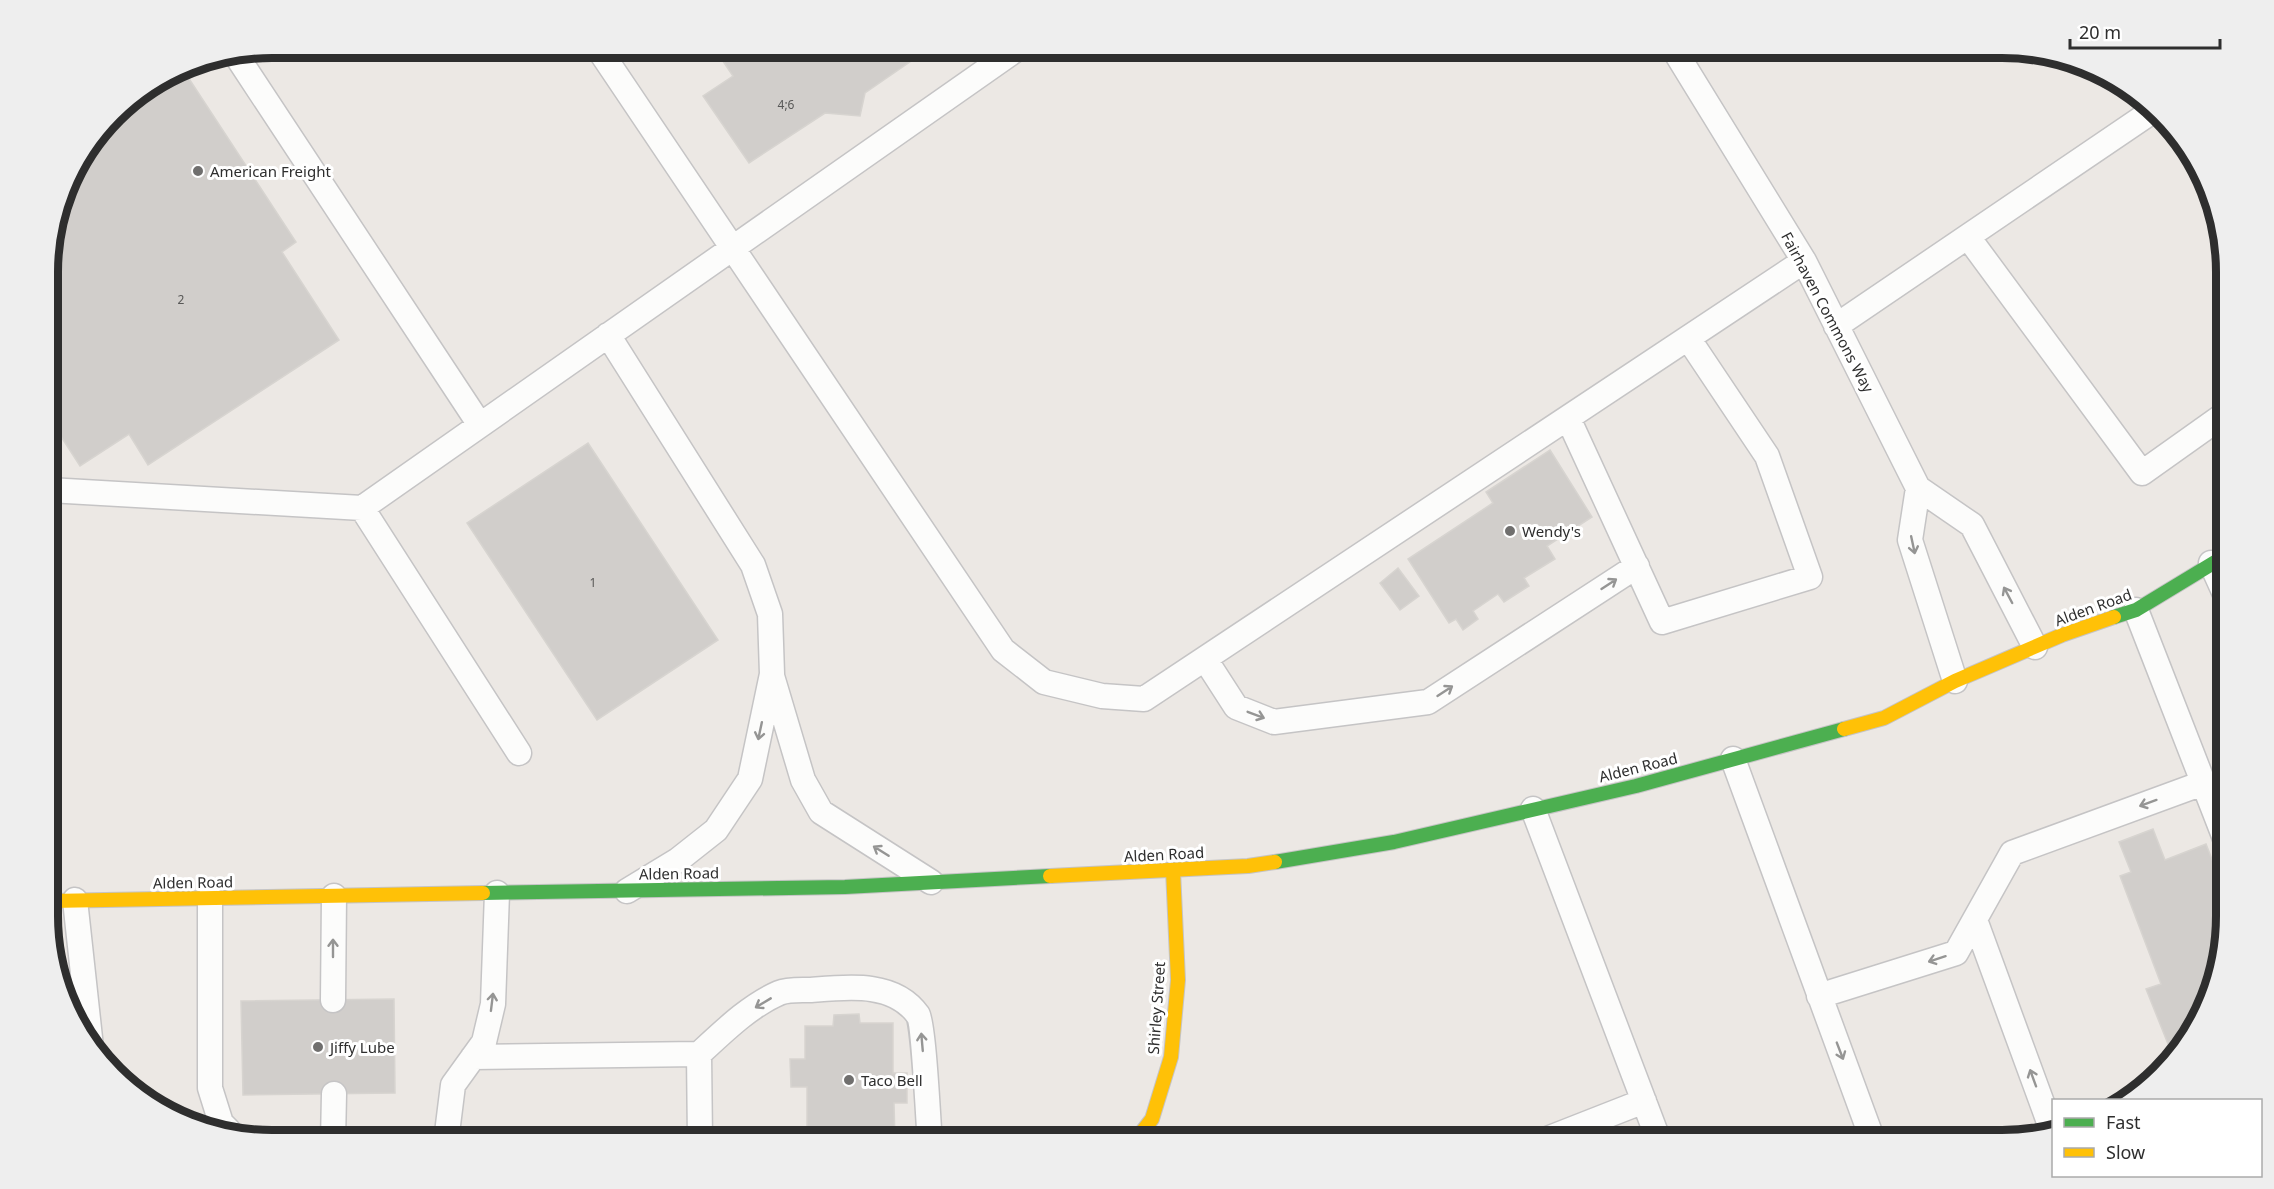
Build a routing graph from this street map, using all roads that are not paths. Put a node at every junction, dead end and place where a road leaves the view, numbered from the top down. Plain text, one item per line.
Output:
1 (605, 58) edge
2 (1004, 58) edge
3 (1679, 58) edge
4 (241, 61) edge
5 (2146, 115) edge
6 (1968, 237) junction
7 (733, 248) junction
8 (1804, 261) junction
9 (1836, 326) junction
10 (608, 335) junction
11 (1688, 338) junction
12 (1568, 418) junction
13 (2216, 420) edge
14 (480, 425) junction
15 (1918, 488) junction
16 (59, 491) edge
17 (362, 508) junction
18 (2216, 561) edge
19 (1636, 566) junction
20 (2136, 610) junction
21 (2035, 647) junction
22 (1205, 659) junction
23 (772, 674) junction
24 (1955, 681) junction
25 (519, 753) dead end
26 (1733, 759) junction
27 (2202, 783) junction
28 (1533, 809) junction
29 (2216, 817) edge
30 (1173, 870) junction
31 (931, 882) junction
32 (627, 891) junction
33 (497, 893) junction
34 (334, 896) junction
35 (210, 898) junction
36 (75, 900) junction
37 (58, 901) edge
38 (1975, 920) junction
39 (1819, 996) junction
40 (78, 999) edge
41 (333, 1000) dead end
42 (699, 1054) junction
43 (473, 1057) junction
44 (334, 1094) dead end
45 (1644, 1101) junction
46 (222, 1124) edge
47 (2050, 1125) edge
48 (333, 1130) edge
49 (447, 1130) edge
50 (700, 1130) edge
51 (928, 1130) edge
52 (1144, 1130) edge
53 (1570, 1130) edge
54 (1655, 1130) edge
55 (1869, 1130) edge

1 - 7 lane
2 - 7 lane
3 - 8 lane, Fairhaven Commons Way
4 - 14 lane
5 - 6 lane
6 - 9 lane
6 - 13 lane
7 - 10 lane
7 - 22 lane
8 - 9 lane, Fairhaven Commons Way
8 - 11 lane
9 - 15 lane, Fairhaven Commons Way
10 - 14 lane
10 - 23 lane
11 - 12 lane
11 - 19 lane
12 - 19 lane
12 - 22 lane
14 - 17 lane
21 -> 15 lane, Fairhaven Commons Way
15 -> 24 lane
16 - 17 lane
17 - 25 lane
18 - 20 main road, Alden Road
22 -> 19 lane
20 - 21 main road, Alden Road
20 - 27 lane
21 - 24 main road, Alden Road
31 -> 23 lane
23 -> 32 lane
24 - 26 main road, Alden Road
26 - 28 main road, Alden Road
26 - 39 lane
27 - 29 lane
27 -> 38 lane
28 - 30 main road, Alden Road
28 - 45 lane
30 - 31 main road, Alden Road
30 - 52 main road, Shirley Street
31 - 32 main road, Alden Road
32 - 33 main road, Alden Road
33 - 34 main road, Alden Road
43 -> 33 lane
34 - 35 main road, Alden Road
41 -> 34 lane
35 - 36 main road, Alden Road
35 - 46 lane
36 - 37 main road, Alden Road
36 - 40 lane
38 -> 39 lane
47 -> 38 lane
39 -> 55 lane
42 - 43 lane
42 - 50 lane
51 -> 42 lane
43 - 49 lane
44 - 48 lane
45 - 53 lane
45 - 54 lane

